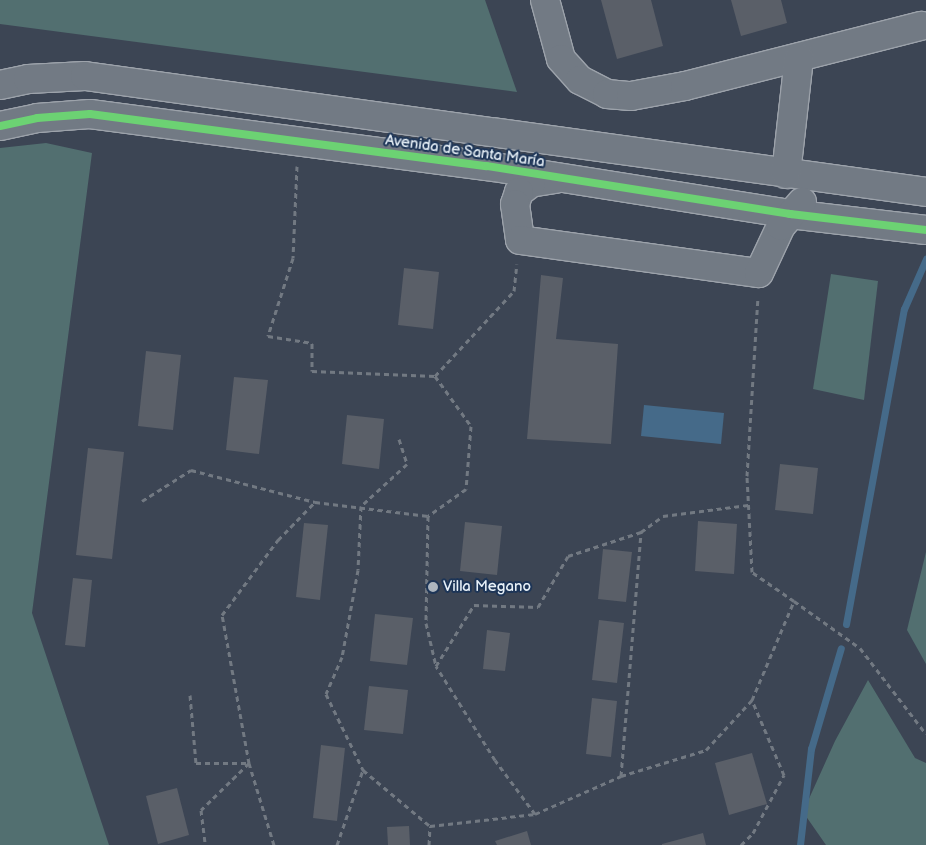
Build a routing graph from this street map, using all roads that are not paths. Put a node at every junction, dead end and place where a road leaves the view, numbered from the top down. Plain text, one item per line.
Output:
1 (546, 0) edge
2 (921, 26) dead end
3 (800, 58) junction
4 (0, 86) edge
5 (0, 126) edge
6 (786, 174) junction
7 (562, 178) junction
8 (826, 180) junction
9 (926, 192) edge
10 (790, 214) junction
11 (926, 230) edge

1 - 3 street
2 - 3 street
3 - 6 street
4 - 6 street, Avenida de Santa María
5 - 7 street, Avenida de Santa María
6 - 8 street, Avenida de Santa María
7 - 10 street, Avenida de Santa María
7 - 10 street
8 - 9 street, Avenida de Santa María
8 - 10 street
10 - 11 street, Avenida de Santa María

